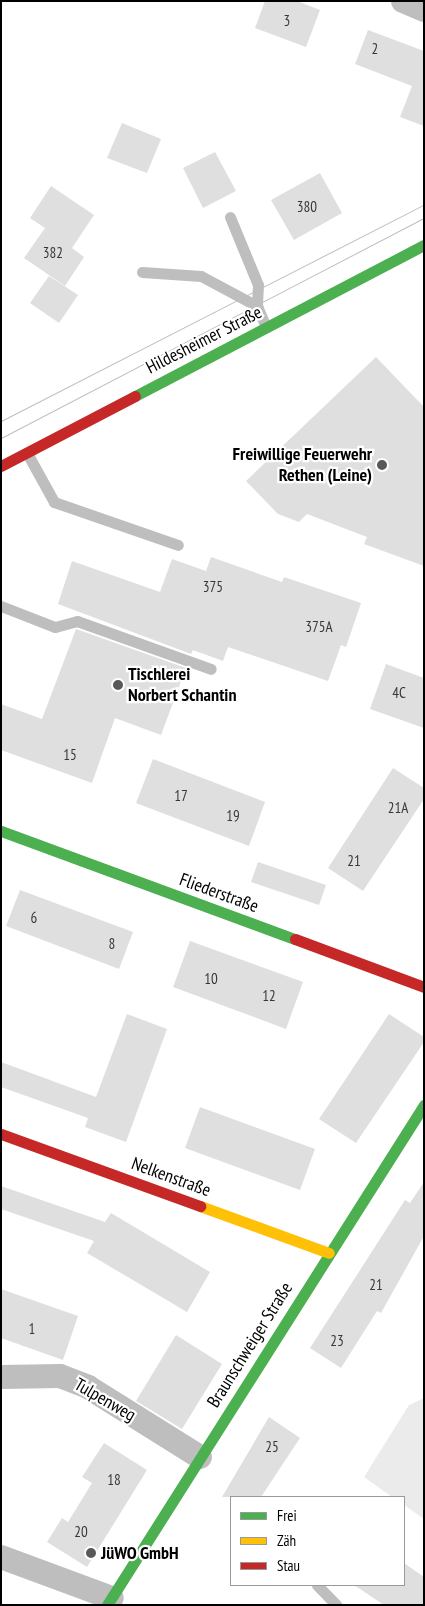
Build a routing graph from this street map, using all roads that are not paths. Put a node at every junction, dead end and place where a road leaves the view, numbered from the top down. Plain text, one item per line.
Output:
1 (403, 1) edge
2 (424, 10) edge
3 (230, 217) dead end
4 (424, 245) edge
5 (142, 272) dead end
6 (257, 306) junction
7 (266, 327) junction
8 (27, 453) junction
9 (1, 466) edge
10 (178, 545) dead end
11 (1, 606) edge
12 (211, 670) dead end
13 (1, 831) edge
14 (424, 987) edge
15 (424, 1105) edge
16 (1, 1134) edge
17 (329, 1253) junction
18 (1, 1376) edge
19 (200, 1458) junction
20 (1, 1557) edge
21 (318, 1586) edge
22 (109, 1601) edge
23 (336, 1605) edge

1 - 2 street
3 - 6 lane
4 - 7 street, Hildesheimer Straße
5 - 6 lane
6 - 7 lane
7 - 8 street, Hildesheimer Straße
8 - 9 street, Hildesheimer Straße
8 - 10 lane
11 - 12 lane
13 - 14 street, Fliederstraße
15 - 17 street, Braunschweiger Straße
16 - 17 street, Nelkenstraße
17 - 19 street, Braunschweiger Straße
18 - 19 street, Tulpenweg
19 - 22 street, Braunschweiger Straße
20 - 22 street
21 - 23 lane

